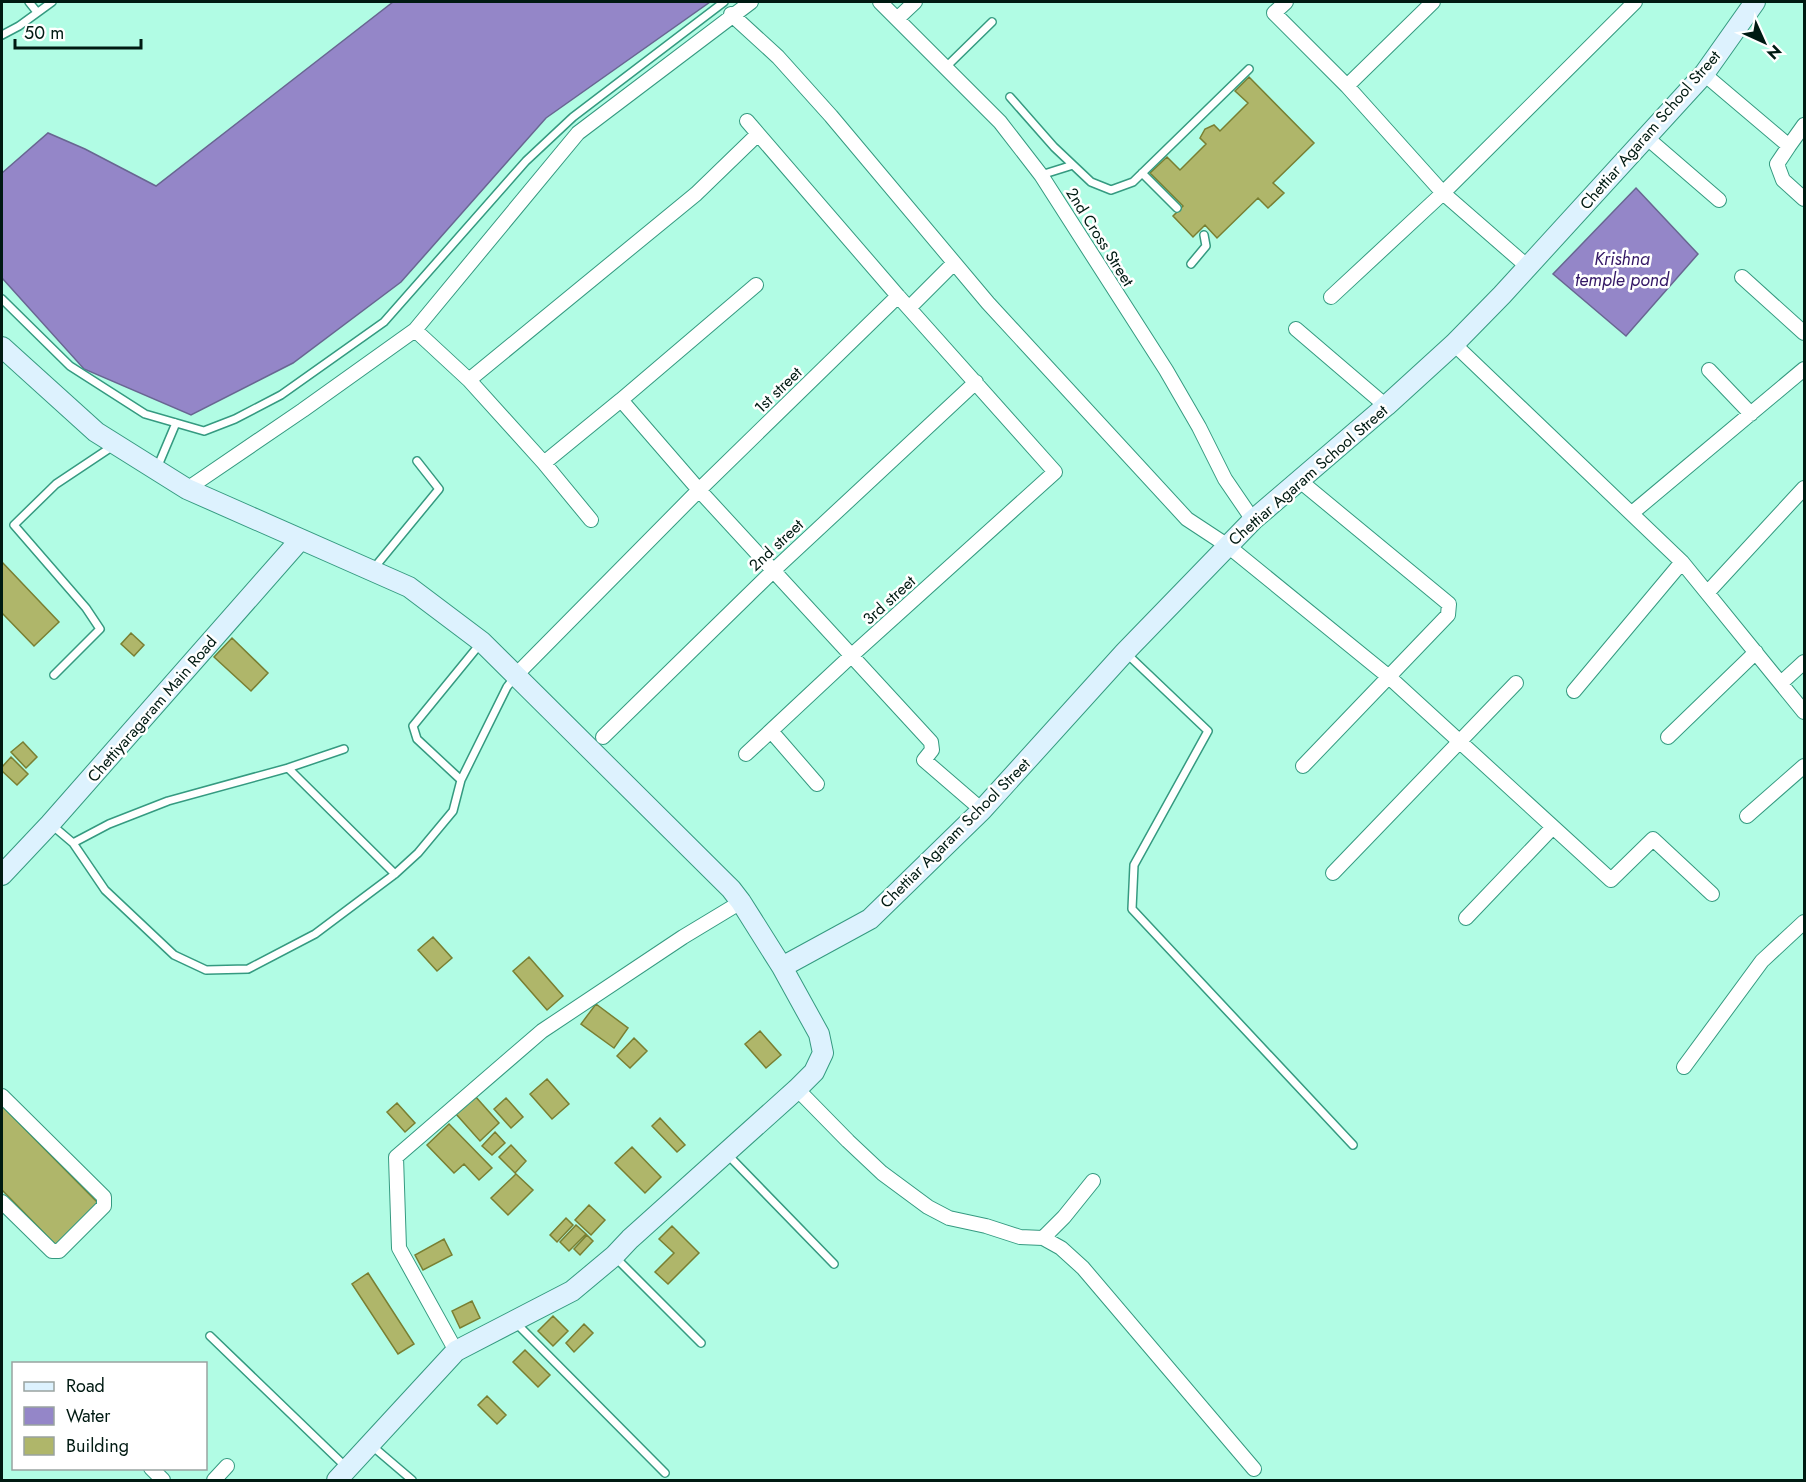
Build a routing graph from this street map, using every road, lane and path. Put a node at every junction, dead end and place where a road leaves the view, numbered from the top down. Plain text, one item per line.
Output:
1 (29, 2) edge
2 (52, 2) edge
3 (724, 2) edge
4 (751, 2) edge
5 (880, 2) edge
6 (915, 2) edge
7 (1286, 2) edge
8 (1433, 2) edge
9 (1635, 2) edge
10 (1755, 2) edge
11 (37, 12) junction
12 (731, 14) junction
13 (897, 19) junction
14 (992, 22) dead end
15 (2, 36) edge
16 (945, 68) junction
17 (1250, 69) dead end
18 (1704, 74) junction
19 (1347, 86) junction
20 (1010, 97) dead end
21 (747, 121) dead end
22 (1804, 125) edge
23 (758, 134) junction
24 (1646, 137) junction
25 (1789, 146) junction
26 (1073, 165) junction
27 (1142, 173) junction
28 (1041, 175) junction
29 (1443, 193) junction
30 (1804, 199) edge
31 (1719, 200) dead end
32 (1177, 208) dead end
33 (1204, 235) dead end
34 (954, 263) junction
35 (1191, 264) dead end
36 (1528, 267) junction
37 (1742, 277) dead end
38 (756, 285) dead end
39 (898, 296) junction
40 (1331, 297) dead end
41 (2, 299) edge
42 (909, 308) junction
43 (1296, 329) dead end
44 (415, 330) junction
45 (1804, 333) edge
46 (1454, 344) junction
47 (2, 347) edge
48 (1804, 369) edge
49 (1709, 370) dead end
50 (469, 380) junction
51 (976, 382) junction
52 (621, 400) junction
53 (1386, 406) junction
54 (1751, 414) junction
55 (176, 423) junction
56 (116, 444) junction
57 (417, 460) dead end
58 (544, 463) junction
59 (157, 470) junction
60 (1300, 481) junction
61 (1804, 488) edge
62 (187, 489) junction
63 (699, 490) junction
64 (1632, 513) junction
65 (591, 520) dead end
66 (1253, 520) junction
67 (300, 540) junction
68 (1228, 546) junction
69 (1682, 562) junction
70 (372, 570) junction
71 (773, 571) junction
72 (1708, 592) junction
73 (482, 642) junction
74 (1125, 652) junction
75 (1756, 652) junction
76 (851, 656) junction
77 (1804, 662) edge
78 (54, 675) dead end
79 (515, 676) junction
80 (1389, 677) junction
81 (1516, 683) dead end
82 (1781, 683) junction
83 (1574, 691) dead end
84 (1804, 712) edge
85 (771, 731) junction
86 (603, 736) dead end
87 (1668, 737) dead end
88 (1460, 742) junction
89 (344, 749) dead end
90 (746, 754) dead end
91 (1304, 766) dead end
92 (1804, 766) edge
93 (288, 768) junction
94 (461, 780) junction
95 (817, 784) dead end
96 (982, 810) junction
97 (1748, 816) dead end
98 (50, 824) junction
99 (1553, 827) junction
100 (72, 843) junction
101 (1333, 873) dead end
102 (395, 874) junction
103 (2, 875) edge
104 (1712, 894) dead end
105 (741, 902) junction
106 (1466, 918) dead end
107 (1804, 922) edge
108 (782, 967) junction
109 (1684, 1067) dead end
110 (796, 1089) junction
111 (2, 1096) edge
112 (1353, 1145) dead end
113 (725, 1152) junction
114 (1093, 1181) dead end
115 (2, 1202) edge
116 (1043, 1238) junction
117 (614, 1256) junction
118 (834, 1264) dead end
119 (514, 1321) junction
120 (210, 1336) dead end
121 (701, 1343) dead end
122 (456, 1351) junction
123 (370, 1445) junction
124 (227, 1466) dead end
125 (1254, 1469) dead end
126 (666, 1473) dead end
127 (343, 1475) edge
128 (214, 1480) edge
129 (412, 1480) edge

1 - 11 lane
2 - 11 lane
3 - 55 lane
4 - 12 street
5 - 13 street, 2nd Cross Street
6 - 13 street
7 - 19 street
8 - 19 street
9 - 29 street
10 - 18 street, Chettiar Agaram School Street
11 - 15 lane
12 - 34 street
12 - 44 street
13 - 16 street, 2nd Cross Street
14 - 16 lane
16 - 28 street, 2nd Cross Street
17 - 27 lane
18 - 24 street, Chettiar Agaram School Street
18 - 25 street
19 - 29 street
20 - 26 lane
21 - 23 street
22 - 25 street
23 - 39 street
23 - 50 street
24 - 31 street
24 - 36 street, Chettiar Agaram School Street
25 - 30 street
26 - 27 lane
26 - 28 lane
27 - 32 lane
28 - 66 street, 2nd Cross Street
29 - 36 street
29 - 40 street
33 - 35 lane
34 - 42 street
34 - 68 street
36 - 46 street, Chettiar Agaram School Street
37 - 45 street
38 - 52 street
39 - 42 street
39 - 63 street, 1st street
41 - 55 lane
42 - 51 street
43 - 53 street
44 - 50 street
44 - 62 street
46 - 53 street, Chettiar Agaram School Street
46 - 64 street
47 - 56 street
48 - 54 street
49 - 54 street
50 - 58 street
51 - 71 street, 2nd street
51 - 76 street, 3rd street
52 - 58 street
52 - 63 street
53 - 60 street, Chettiar Agaram School Street
54 - 64 street
55 - 59 lane
56 - 59 street
56 - 78 lane
57 - 70 lane
58 - 65 street
59 - 62 street
60 - 66 street, Chettiar Agaram School Street
60 - 80 street
61 - 72 street
62 - 67 street
63 - 71 street
63 - 79 street, 1st street
64 - 69 street
66 - 68 street, Chettiar Agaram School Street
67 - 70 street
67 - 98 street, Chettiyaragaram Main Road
68 - 74 street, Chettiar Agaram School Street
68 - 80 street
69 - 72 street
69 - 83 street
70 - 73 street
71 - 76 street
71 - 86 street, 2nd street
72 - 75 street
73 - 79 street
73 - 94 lane
74 - 96 street, Chettiar Agaram School Street
74 - 112 lane
75 - 82 street
75 - 87 street
76 - 85 street, 3rd street
76 - 96 street
77 - 82 street
79 - 94 lane
79 - 105 street
80 - 88 street
80 - 91 street
81 - 88 street
82 - 84 street
85 - 90 street, 3rd street
85 - 95 street
88 - 99 street
88 - 101 street
89 - 93 lane
92 - 97 street
93 - 100 lane
93 - 102 lane
94 - 102 lane
96 - 108 street, Chettiar Agaram School Street
98 - 100 lane
98 - 103 street, Chettiyaragaram Main Road
99 - 104 street
99 - 106 street
100 - 102 lane
105 - 108 street
105 - 122 street
107 - 109 street
108 - 110 street
110 - 113 street
110 - 116 street
111 - 115 street
113 - 117 street
113 - 118 lane
114 - 116 street
116 - 125 street
117 - 119 street
117 - 121 lane
119 - 122 street
119 - 126 lane
120 - 127 lane
122 - 123 street
123 - 127 street
123 - 129 lane
124 - 128 street

